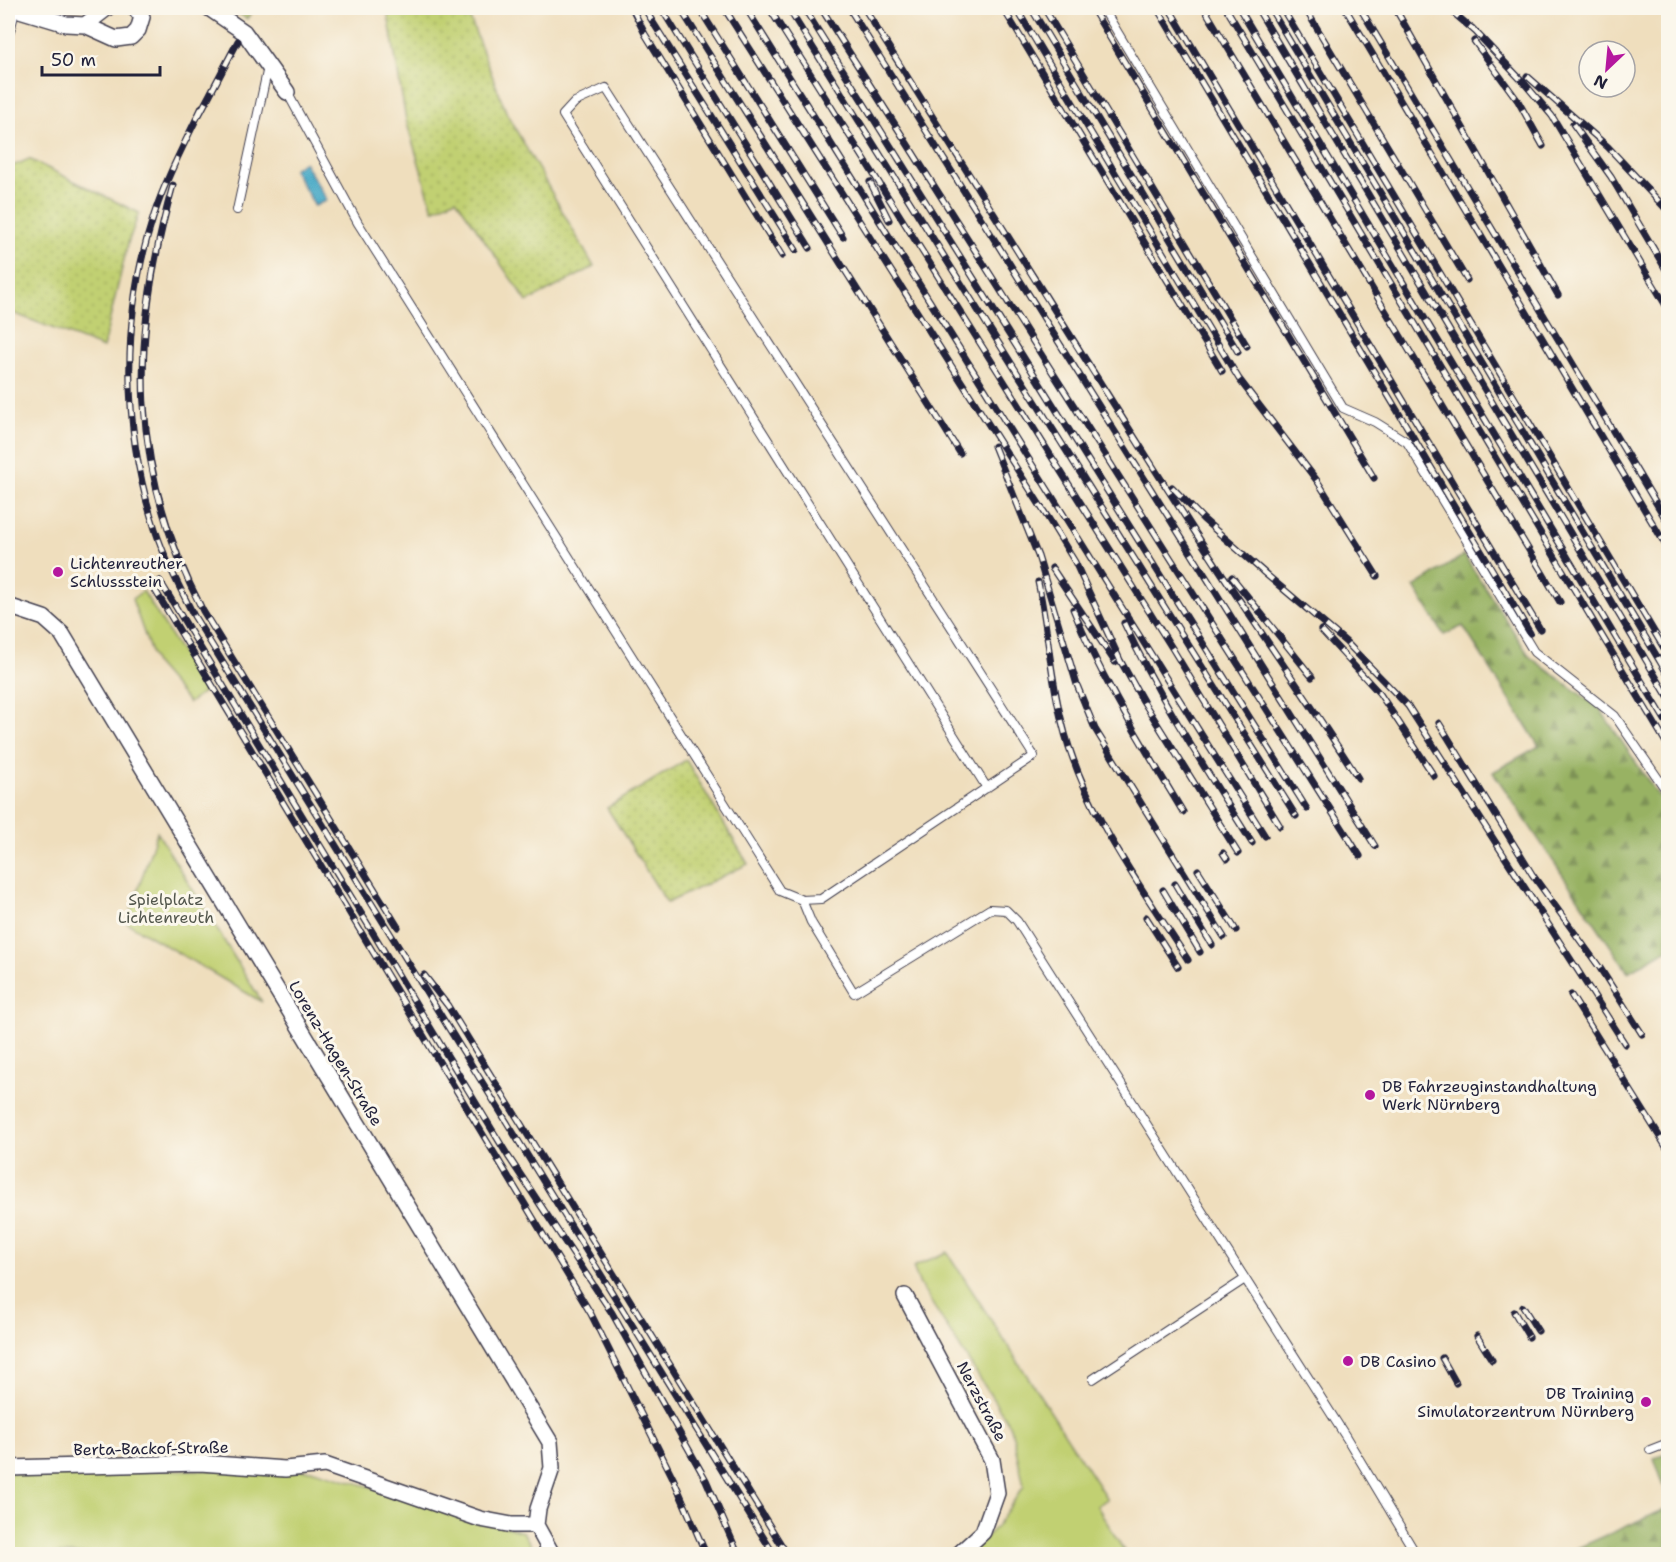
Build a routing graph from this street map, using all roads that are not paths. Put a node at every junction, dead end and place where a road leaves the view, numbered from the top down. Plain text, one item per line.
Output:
1 (15, 8) edge
2 (107, 8) edge
3 (135, 8) edge
4 (209, 8) edge
5 (1103, 8) edge
6 (85, 26) junction
7 (8, 38) edge
8 (268, 65) junction
9 (287, 92) joint
10 (237, 210) dead end
11 (8, 606) edge
12 (987, 788) junction
13 (1668, 792) edge
14 (802, 900) junction
15 (1245, 1279) junction
16 (905, 1296) dead end
17 (1093, 1379) dead end
18 (1668, 1443) edge
19 (1650, 1450) dead end
20 (8, 1468) edge
21 (536, 1525) junction
22 (552, 1554) edge
23 (959, 1554) edge
24 (1416, 1554) edge

1 - 6 street
1 - 7 lane
2 - 6 street
3 - 6 street
4 - 8 street
5 - 13 lane
8 - 9 street
8 - 10 lane
9 - 14 lane
11 - 21 street, Lorenz-Hagen-Straße
12 - 12 lane
12 - 14 lane
14 - 15 lane
15 - 17 lane
15 - 24 lane
16 - 23 street, Nerzstraße
18 - 19 lane
20 - 21 street, Berta-Backof-Straße
21 - 22 street

